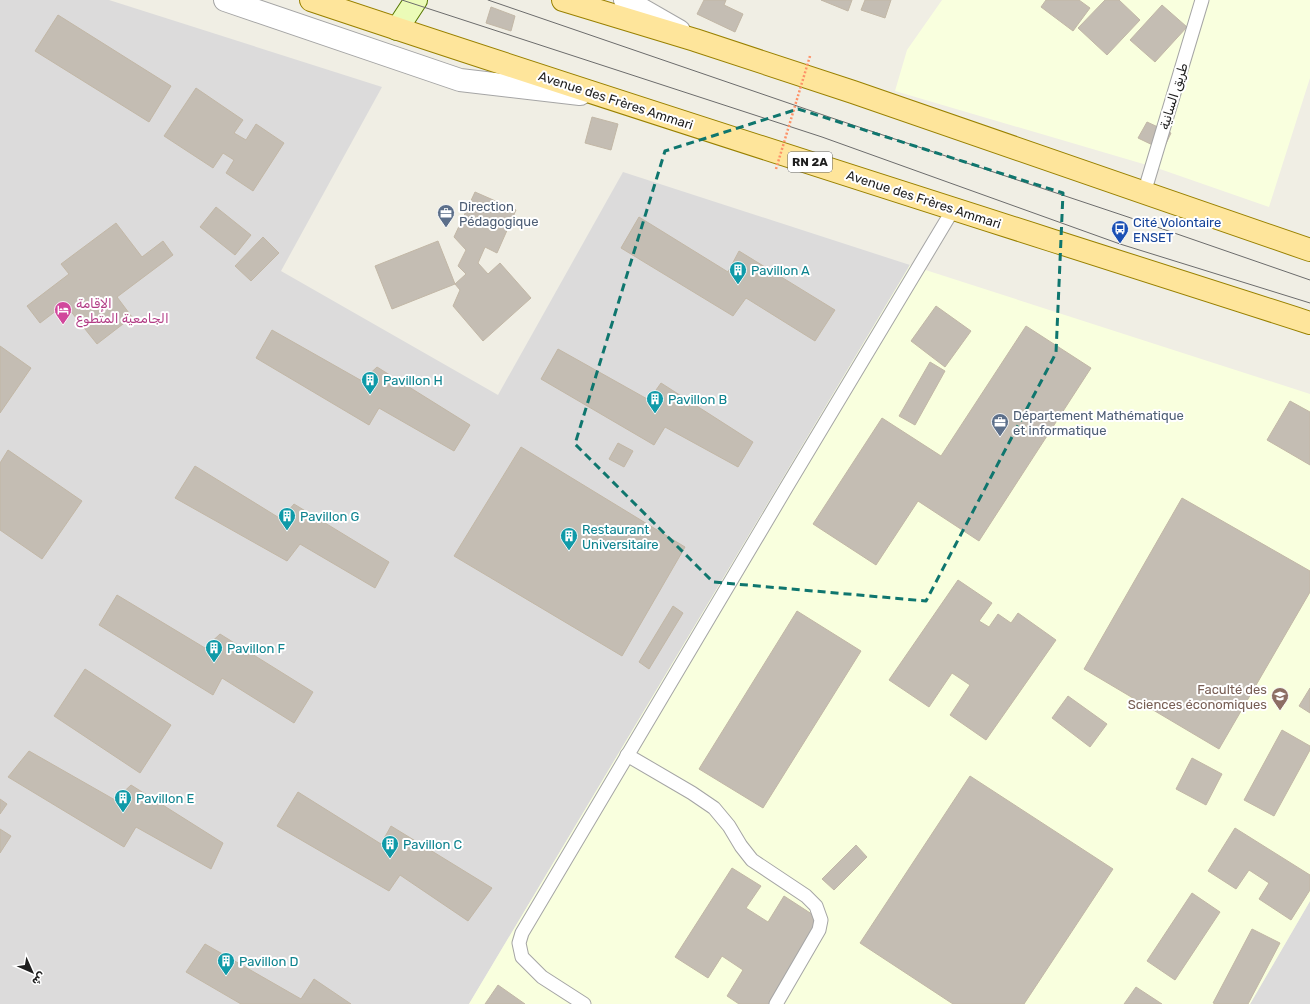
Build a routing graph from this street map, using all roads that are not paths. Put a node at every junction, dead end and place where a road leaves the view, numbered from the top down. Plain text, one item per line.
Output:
1 (225, 0) edge
2 (311, 0) edge
3 (416, 0) edge
4 (563, 0) edge
5 (625, 0) edge
6 (1202, 0) edge
7 (397, 29) junction
8 (695, 40) junction
9 (607, 97) junction
10 (1144, 193) junction
11 (954, 208) junction
12 (1310, 250) edge
13 (1310, 323) edge
14 (627, 755) junction
15 (584, 1004) edge
16 (776, 1004) edge

1 - 9 street
2 - 7 main road, Avenue des Frères Ammari / RN 2A
3 - 7 main road
4 - 8 main road
5 - 8 street
6 - 10 lane, طريق السانية
7 - 9 main road, Avenue des Frères Ammari / RN 2A
8 - 10 main road
9 - 11 main road, Avenue des Frères Ammari / RN 2A
10 - 12 main road
11 - 13 main road, Avenue des Frères Ammari / RN 2A
11 - 14 lane
14 - 15 lane
14 - 16 lane

